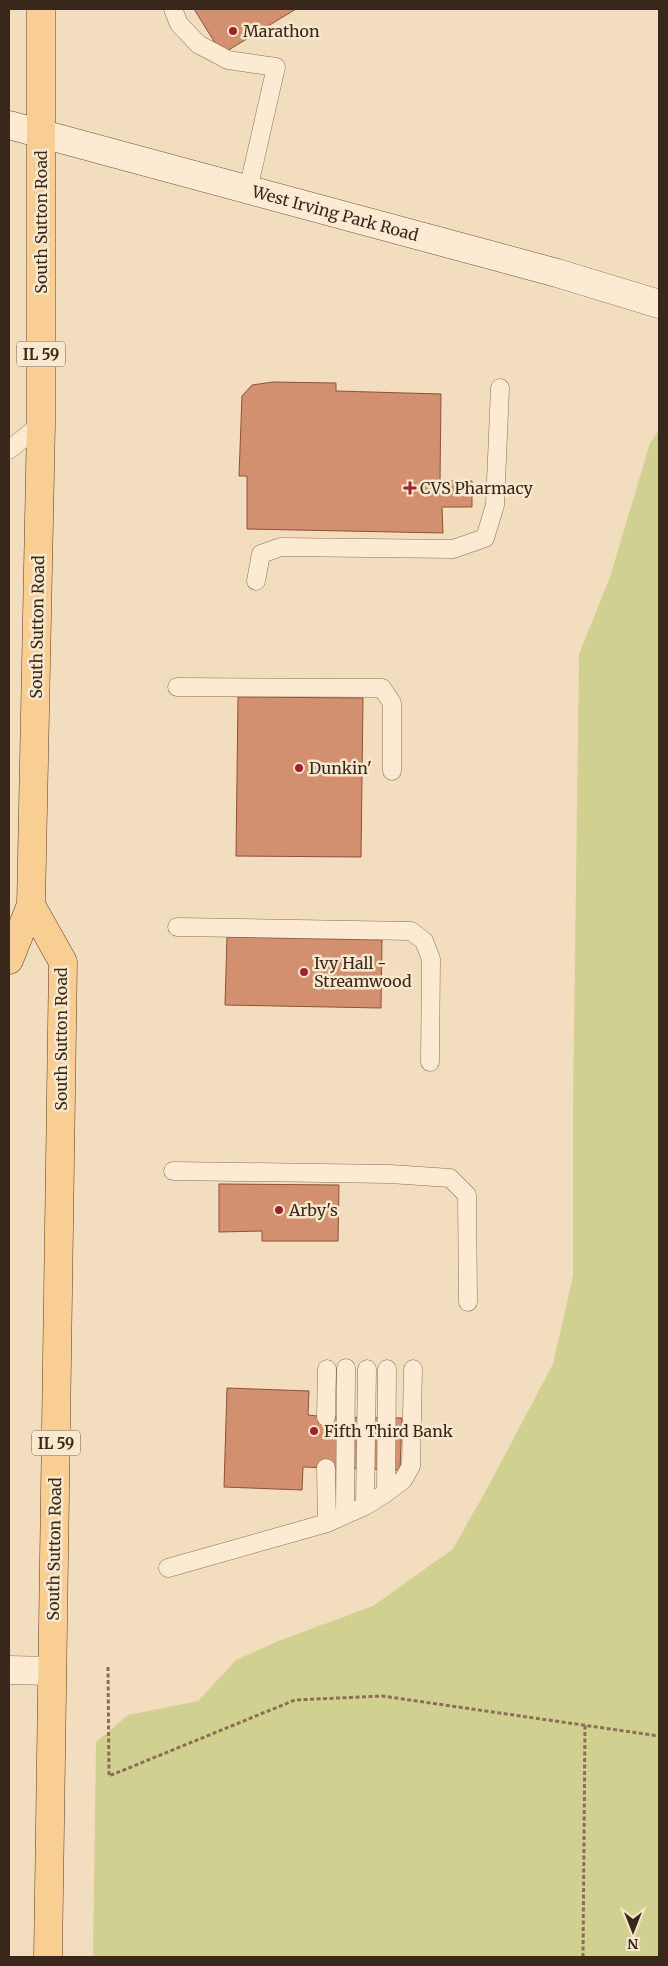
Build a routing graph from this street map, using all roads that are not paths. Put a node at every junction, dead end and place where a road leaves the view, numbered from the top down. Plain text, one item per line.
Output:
1 (41, 9) edge
2 (173, 9) edge
3 (9, 125) edge
4 (41, 133) junction
5 (248, 190) junction
6 (659, 304) edge
7 (500, 388) dead end
8 (41, 424) junction
9 (9, 450) edge
10 (256, 581) dead end
11 (177, 687) dead end
12 (392, 771) dead end
13 (31, 905) junction
14 (177, 926) dead end
15 (9, 960) edge
16 (430, 1062) dead end
17 (172, 1171) dead end
18 (468, 1302) dead end
19 (346, 1368) dead end
20 (326, 1369) dead end
21 (367, 1369) dead end
22 (387, 1369) dead end
23 (413, 1369) dead end
24 (326, 1417) dead end
25 (326, 1468) dead end
26 (386, 1493) junction
27 (364, 1506) junction
28 (345, 1515) junction
29 (326, 1523) junction
30 (168, 1568) dead end
31 (9, 1670) edge
32 (52, 1670) junction
33 (48, 1957) edge

1 - 4 main road, South Sutton Road / IL 59
2 - 5 lane
3 - 4 main road, West Irving Park Road
4 - 5 main road, West Irving Park Road
4 - 8 main road, South Sutton Road / IL 59
5 - 6 main road, West Irving Park Road
7 - 10 lane
8 - 9 lane
8 - 13 main road, South Sutton Road / IL 59
11 - 12 lane
13 - 15 main road, IL 59
13 - 32 main road, South Sutton Road / IL 59
14 - 16 lane
17 - 18 lane
19 - 28 lane
20 - 24 lane
21 - 27 lane
22 - 26 lane
23 - 26 lane
25 - 29 lane
26 - 27 lane
27 - 28 lane
28 - 29 lane
29 - 30 lane
31 - 32 main road
32 - 33 main road, South Sutton Road / IL 59

